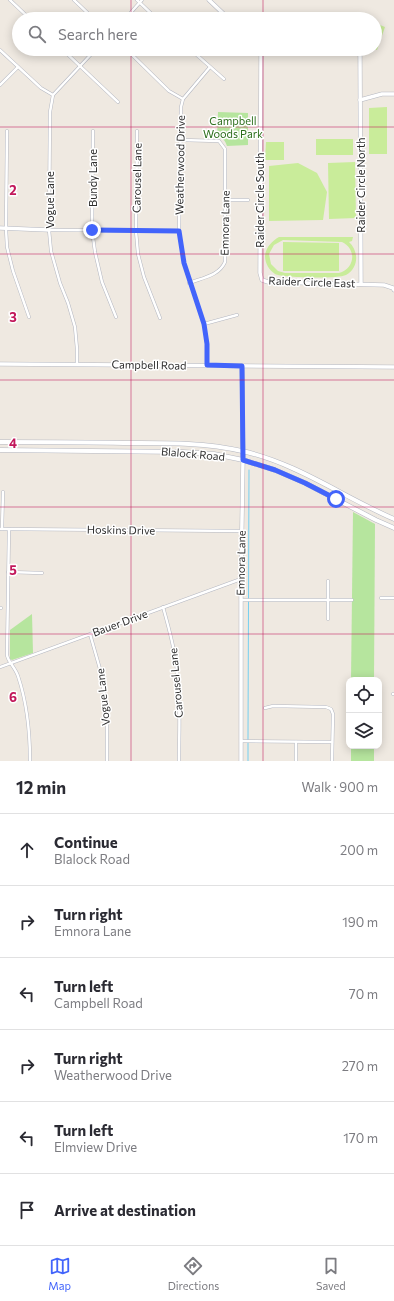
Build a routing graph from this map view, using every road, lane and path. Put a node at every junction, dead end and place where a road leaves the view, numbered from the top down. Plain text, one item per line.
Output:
1 (10, 0) edge
2 (74, 0) edge
3 (136, 0) edge
4 (142, 0) edge
5 (209, 0) edge
6 (140, 3) junction
7 (23, 12) edge
8 (87, 12) edge
9 (131, 12) edge
10 (150, 12) edge
11 (222, 12) edge
12 (0, 50) edge
13 (69, 56) edge
14 (89, 56) edge
15 (133, 56) edge
16 (198, 56) edge
17 (261, 56) edge
18 (360, 56) edge
19 (80, 66) junction
20 (18, 67) junction
21 (210, 67) junction
22 (224, 79) dead end
23 (0, 85) edge
24 (394, 94) edge
25 (53, 95) junction
26 (183, 100) junction
27 (360, 100) junction
28 (118, 102) dead end
29 (7, 131) dead end
30 (93, 131) dead end
31 (137, 131) dead end
32 (181, 140) junction
33 (226, 200) junction
34 (248, 200) dead end
35 (0, 228) edge
36 (6, 228) junction
37 (49, 230) junction
38 (92, 230) junction
39 (136, 231) junction
40 (179, 231) junction
41 (262, 280) joint
42 (189, 282) junction
43 (361, 284) junction
44 (394, 290) edge
45 (237, 315) dead end
46 (30, 317) dead end
47 (116, 317) dead end
48 (160, 318) dead end
49 (204, 324) junction
50 (0, 364) edge
51 (77, 364) junction
52 (207, 365) junction
53 (242, 366) junction
54 (394, 367) edge
55 (0, 442) edge
56 (38, 442) junction
57 (99, 442) junction
58 (157, 443) junction
59 (0, 450) edge
60 (37, 450) junction
61 (99, 451) junction
62 (156, 451) junction
63 (243, 451) junction
64 (243, 460) junction
65 (3, 492) dead end
66 (394, 519) edge
67 (394, 528) edge
68 (1, 529) edge
69 (8, 529) junction
70 (242, 531) junction
71 (8, 572) junction
72 (42, 573) dead end
73 (241, 579) junction
74 (328, 581) dead end
75 (381, 598) dead end
76 (394, 598) edge
77 (242, 600) junction
78 (328, 600) junction
79 (352, 600) dead end
80 (163, 607) junction
81 (328, 619) dead end
82 (90, 634) junction
83 (11, 663) junction
84 (0, 667) edge
85 (265, 708) dead end
86 (242, 741) junction
87 (296, 742) junction
88 (332, 742) junction
89 (30, 761) edge
90 (107, 761) edge
91 (179, 761) edge
92 (241, 761) edge
93 (296, 761) edge
94 (332, 761) edge

1 - 7 street
2 - 8 street
3 - 6 street
4 - 6 street
5 - 11 street
6 - 9 street
6 - 10 street
12 - 20 street
13 - 19 street
14 - 19 street
15 - 26 street
16 - 21 street
17 - 41 street, Raider Circle South
18 - 27 street, Raider Circle North
19 - 25 street
19 - 28 street
20 - 23 street
20 - 25 street
21 - 22 street
21 - 26 street, Weatherwood Drive
24 - 27 street
25 - 37 street, Vogue Lane
26 - 32 street, Weatherwood Drive
27 - 43 street, Raider Circle North
29 - 36 street
30 - 38 street, Bundy Lane
31 - 39 street, Carousel Lane
32 - 33 street, Emnora Lane
32 - 40 street, Weatherwood Drive
33 - 34 street
33 - 42 street, Emnora Lane
35 - 36 street
36 - 37 street
36 - 46 street
37 - 38 street
37 - 51 street, Vogue Lane
38 - 39 street
38 - 47 street, Bundy Lane
39 - 40 street
39 - 48 street, Carousel Lane
40 - 42 street, Weatherwood Drive
41 - 43 street, Raider Circle East
42 - 49 street, Weatherwood Drive
43 - 44 street
45 - 49 street
49 - 52 street, Weatherwood Drive
50 - 51 street, Campbell Road
51 - 52 street, Campbell Road
52 - 53 street, Campbell Road
53 - 54 street, Campbell Road
53 - 63 street, Emnora Lane
55 - 56 main road, Blalock Road
56 - 57 main road, Blalock Road
56 - 60 main road
57 - 58 main road, Blalock Road
57 - 61 main road
58 - 62 main road
58 - 63 main road, Blalock Road
59 - 60 main road, Blalock Road
60 - 61 main road, Blalock Road
61 - 62 main road, Blalock Road
62 - 64 main road, Blalock Road
63 - 64 street, Emnora Lane
63 - 66 main road, Blalock Road
64 - 67 main road, Blalock Road
64 - 70 street, Emnora Lane
65 - 68 street
68 - 69 street, Hoskins Drive
69 - 70 street, Hoskins Drive
69 - 71 street
70 - 73 street, Emnora Lane
71 - 72 street
71 - 83 street
73 - 77 street, Emnora Lane
73 - 80 street, Bauer Drive
74 - 78 street
75 - 76 street
77 - 78 street
77 - 86 street, Emnora Lane
78 - 79 street
78 - 81 street
80 - 82 street, Bauer Drive
80 - 91 street, Carousel Lane
82 - 83 street, Bauer Drive
82 - 90 street, Vogue Lane
83 - 84 street, Bauer Drive
83 - 89 street
85 - 88 street
86 - 87 street
86 - 92 street, Emnora Lane
87 - 88 street
87 - 93 street
88 - 94 street

